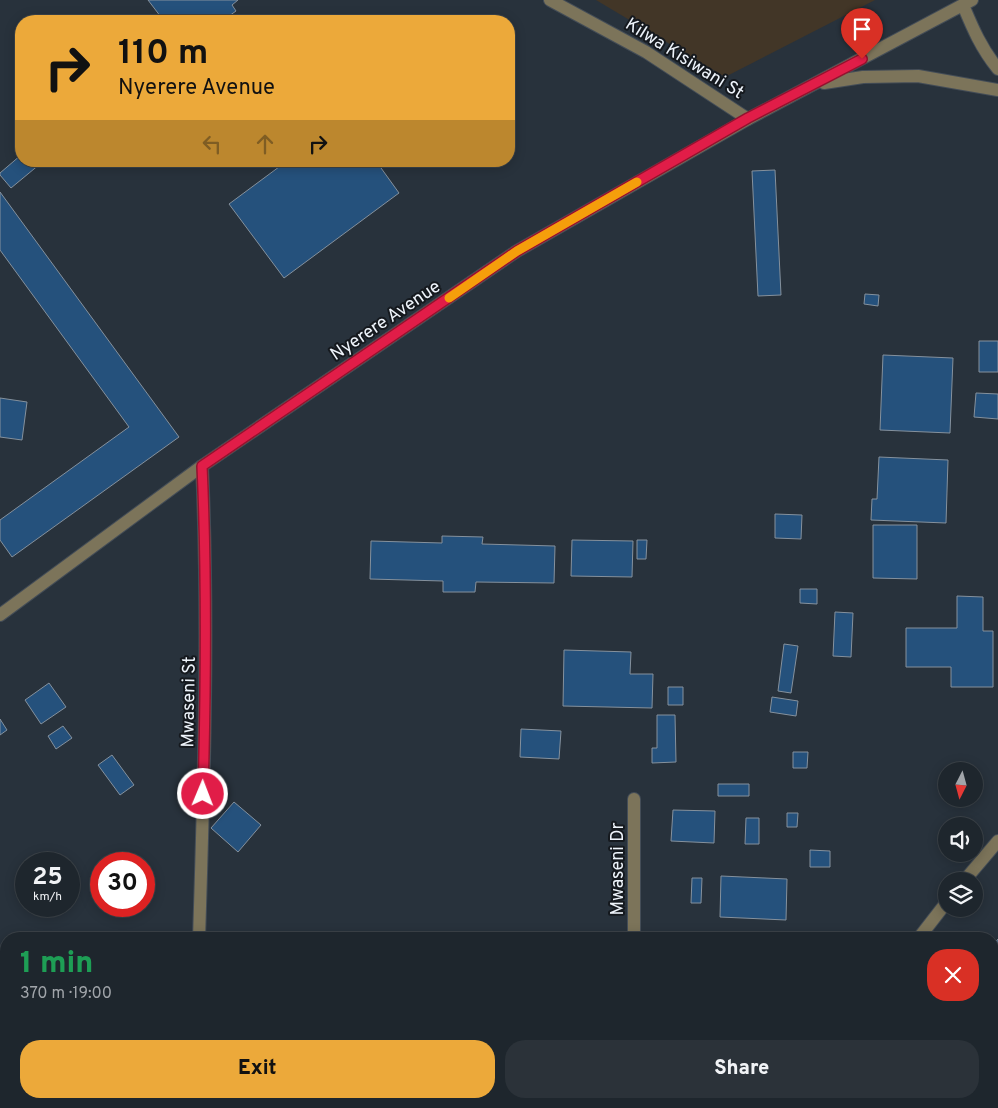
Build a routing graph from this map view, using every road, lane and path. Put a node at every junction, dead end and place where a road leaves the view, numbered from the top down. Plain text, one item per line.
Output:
1 (550, 0) edge
2 (968, 2) edge
3 (998, 69) edge
4 (811, 86) junction
5 (998, 90) edge
6 (748, 118) junction
7 (202, 466) junction
8 (0, 615) edge
9 (634, 799) dead end
10 (998, 841) edge
11 (972, 872) edge
12 (938, 913) edge
13 (199, 932) edge
14 (634, 932) edge
15 (923, 932) edge

1 - 6 street, Kilwa Kisiwani St
2 - 3 street
2 - 4 street, Nyerere Avenue
4 - 5 street
4 - 6 street, Nyerere Avenue
6 - 7 street, Nyerere Avenue
7 - 8 street, Nyerere Avenue
7 - 13 street, Mwaseni St
9 - 14 street, Mwaseni Dr
10 - 11 street
12 - 15 street

